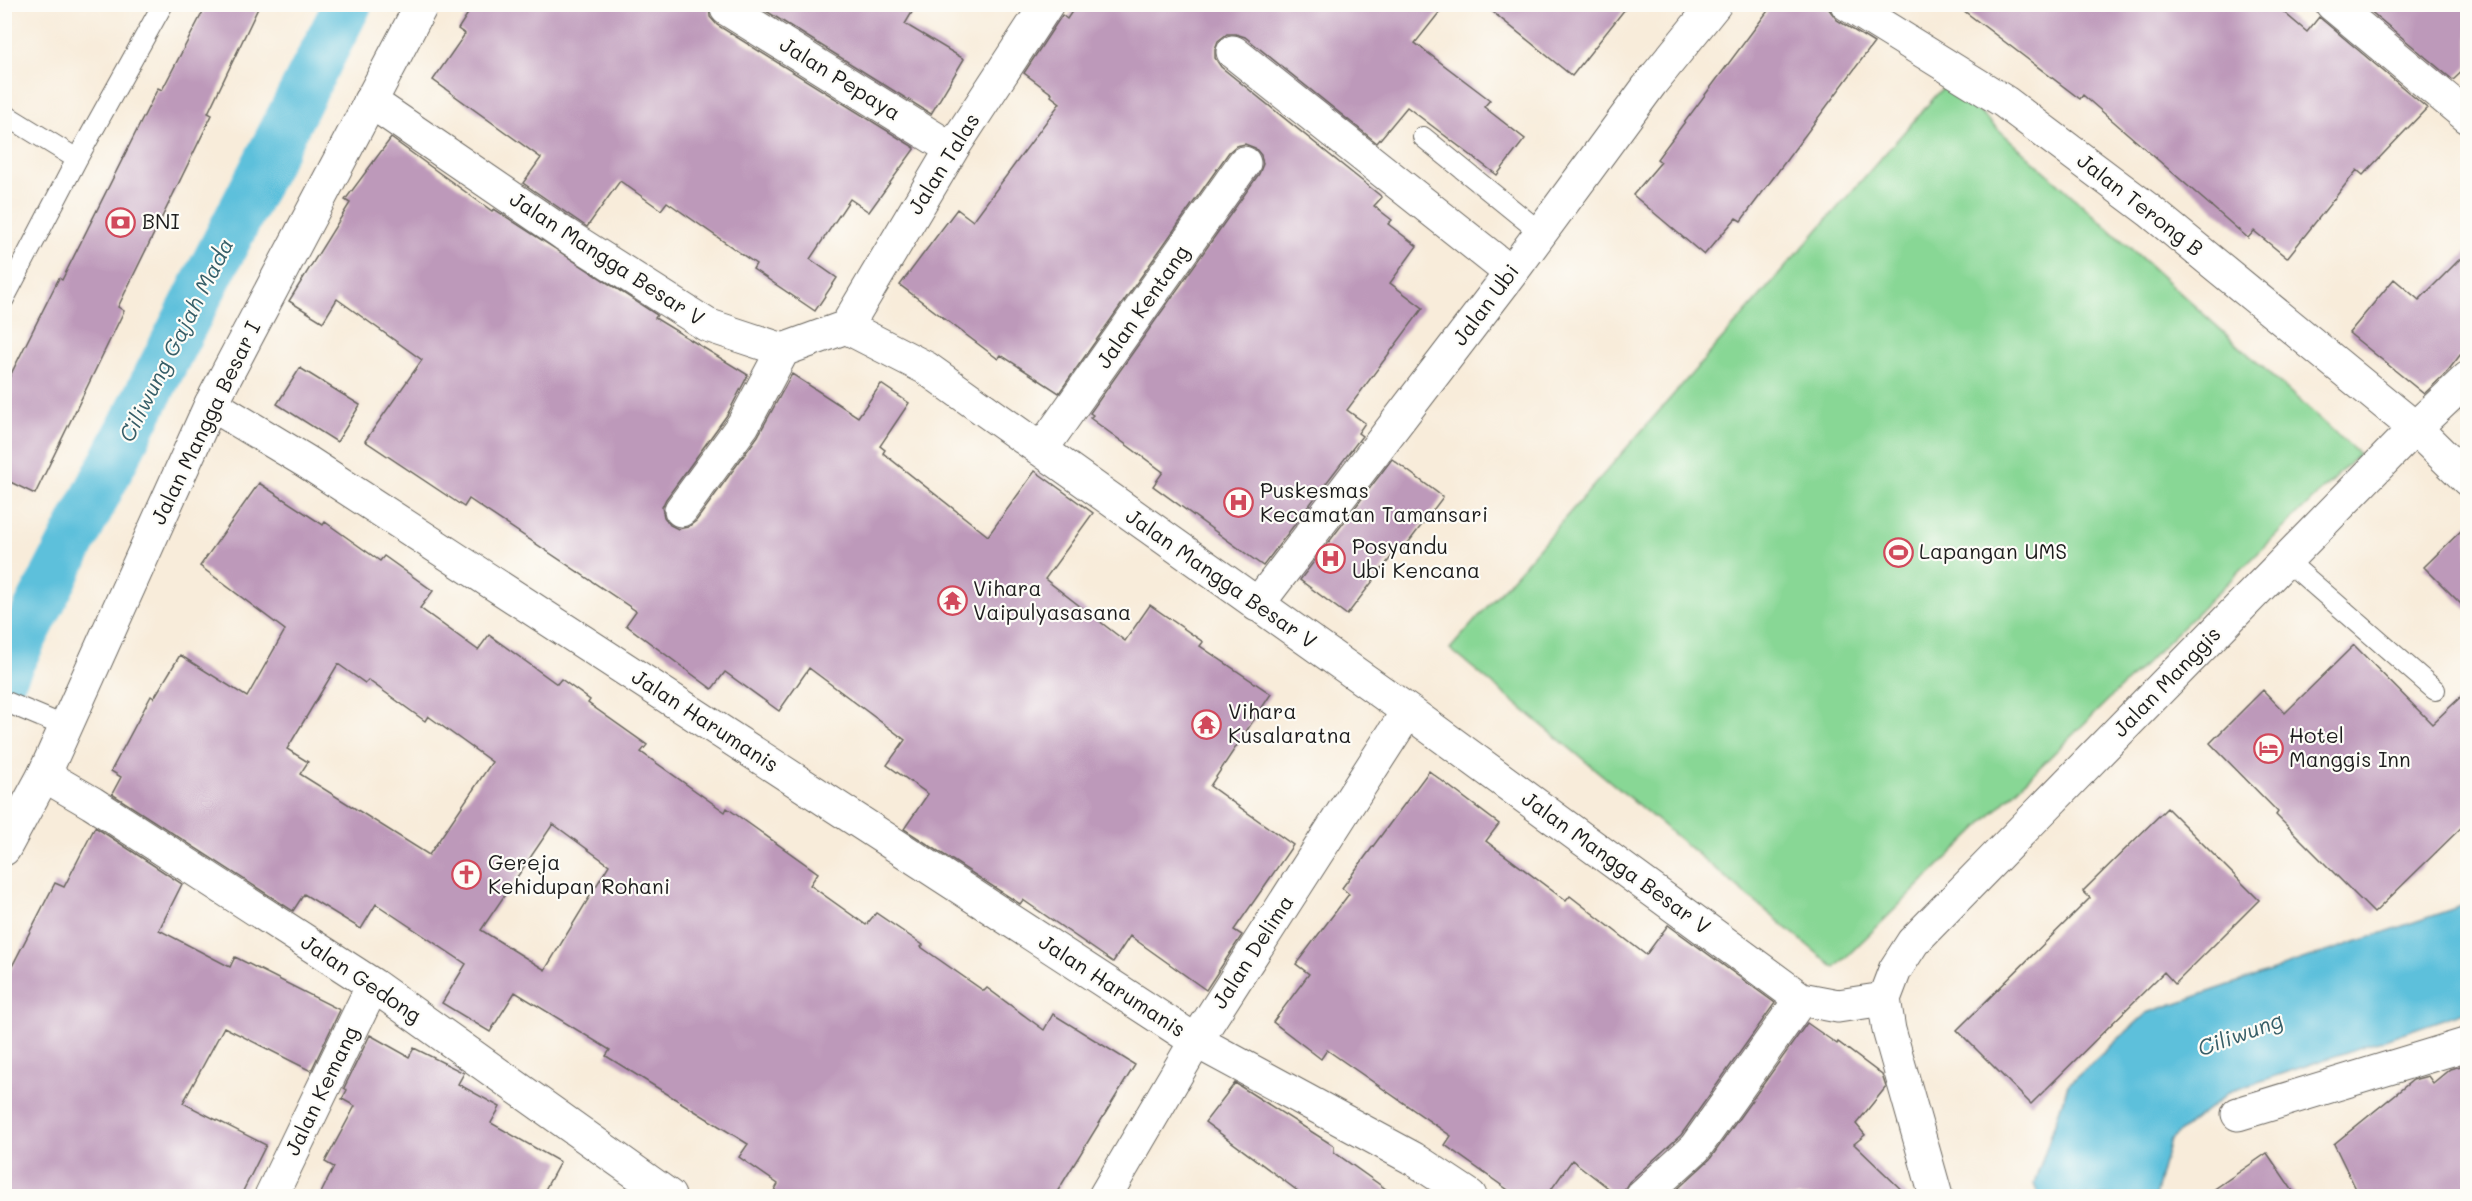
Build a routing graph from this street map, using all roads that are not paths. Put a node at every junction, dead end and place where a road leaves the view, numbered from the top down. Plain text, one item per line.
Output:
1 (163, 4) edge
2 (422, 4) edge
3 (1047, 4) edge
4 (1715, 4) edge
5 (1847, 4) edge
6 (2332, 4) edge
7 (727, 9) dead end
8 (1233, 52) dead end
9 (370, 101) junction
10 (4, 114) edge
11 (2468, 117) edge
12 (1423, 137) dead end
13 (952, 149) junction
14 (77, 159) junction
15 (1244, 163) dead end
16 (1540, 232) junction
17 (1511, 273) junction
18 (4, 299) edge
19 (846, 327) junction
20 (783, 350) junction
21 (2468, 378) edge
22 (211, 404) junction
23 (2415, 428) junction
24 (1041, 450) junction
25 (2468, 480) edge
26 (681, 510) dead end
27 (2286, 560) junction
28 (1257, 604) junction
29 (2435, 690) dead end
30 (4, 701) edge
31 (1408, 711) junction
32 (66, 727) junction
33 (44, 775) junction
34 (4, 849) edge
35 (373, 985) junction
36 (1801, 999) junction
37 (1884, 999) junction
38 (1196, 1041) junction
39 (2468, 1044) edge
40 (2238, 1114) dead end
41 (271, 1197) edge
42 (669, 1197) edge
43 (1105, 1197) edge
44 (1470, 1197) edge
45 (1642, 1197) edge
46 (1936, 1197) edge

1 - 14 lane
2 - 9 street, Jalan Mangga Besar I
3 - 13 street, Jalan Talas
4 - 16 street, Jalan Ubi
5 - 23 street, Jalan Terong B
6 - 11 street
7 - 13 street, Jalan Pepaya
8 - 17 street
9 - 20 street, Jalan Mangga Besar V
9 - 22 street, Jalan Mangga Besar I
10 - 14 lane
12 - 16 lane
13 - 19 street, Jalan Talas
14 - 18 lane
15 - 24 street, Jalan Kentang
16 - 17 street, Jalan Ubi
17 - 28 street, Jalan Ubi
19 - 20 street
19 - 24 street, Jalan Mangga Besar V
20 - 26 street
21 - 23 street, Jalan Manggis
22 - 32 street, Jalan Mangga Besar I
22 - 38 street, Jalan Harumanis
23 - 25 street, Jalan Terong B
23 - 27 street, Jalan Manggis
24 - 28 street, Jalan Mangga Besar V
27 - 29 lane
27 - 37 street, Jalan Manggis
28 - 31 street, Jalan Mangga Besar V
30 - 32 lane
31 - 36 street, Jalan Mangga Besar V
31 - 38 street, Jalan Delima
32 - 33 street, Jalan Mangga Besar I
33 - 34 street, Jalan Mangga Besar I
33 - 35 street, Jalan Gedong
35 - 41 street, Jalan Kemang
35 - 42 street, Jalan Gedong
36 - 37 street, Jalan Mangga Besar V
36 - 45 street
37 - 46 street
38 - 43 street, Jalan Delima
38 - 44 street, Jalan Harumanis
39 - 40 street

